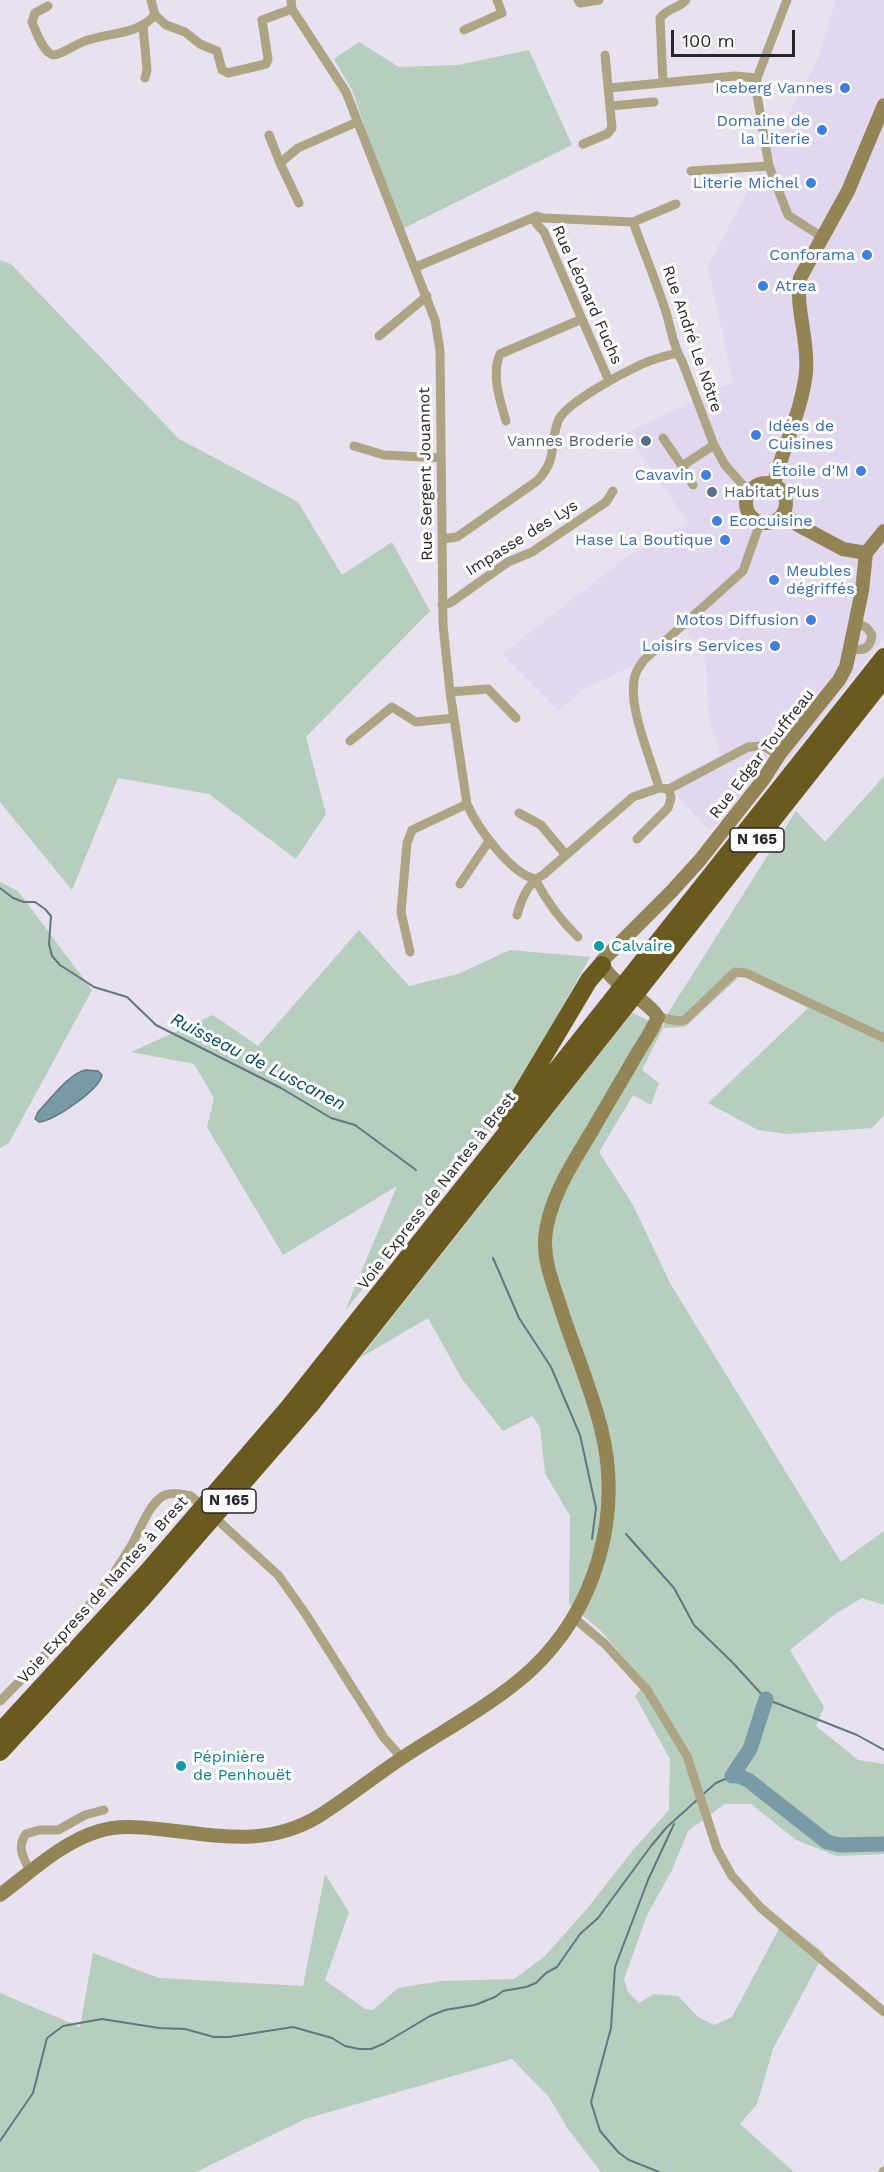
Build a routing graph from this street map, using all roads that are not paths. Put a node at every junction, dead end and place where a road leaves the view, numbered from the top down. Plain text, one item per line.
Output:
1 (497, 0) edge
2 (578, 0) edge
3 (598, 0) edge
4 (686, 0) edge
5 (787, 0) edge
6 (154, 1) edge
7 (292, 5) edge
8 (48, 6) dead end
9 (155, 15) junction
10 (143, 26) junction
11 (464, 30) dead end
12 (605, 55) dead end
13 (145, 78) dead end
14 (757, 78) junction
15 (663, 83) junction
16 (609, 87) junction
17 (654, 102) dead end
18 (884, 105) edge
19 (610, 106) junction
20 (357, 122) junction
21 (269, 135) dead end
22 (583, 144) dead end
23 (280, 163) junction
24 (769, 166) junction
25 (691, 171) dead end
26 (299, 203) dead end
27 (676, 204) dead end
28 (536, 220) junction
29 (633, 222) junction
30 (822, 237) junction
31 (416, 267) junction
32 (427, 296) junction
33 (582, 319) junction
34 (379, 336) dead end
35 (677, 352) junction
36 (609, 381) junction
37 (506, 421) dead end
38 (663, 438) dead end
39 (714, 445) junction
40 (354, 446) dead end
41 (441, 458) junction
42 (682, 466) junction
43 (774, 484) junction
44 (693, 485) dead end
45 (613, 491) dead end
46 (749, 492) junction
47 (784, 514) junction
48 (760, 523) junction
49 (884, 531) edge
50 (442, 539) junction
51 (866, 554) junction
52 (442, 605) junction
53 (884, 657) edge
54 (884, 679) edge
55 (450, 692) junction
56 (454, 718) junction
57 (516, 718) dead end
58 (350, 741) dead end
59 (780, 755) junction
60 (664, 788) junction
61 (467, 804) junction
62 (519, 813) dead end
63 (637, 839) dead end
64 (489, 841) junction
65 (566, 855) junction
66 (535, 879) junction
67 (460, 884) dead end
68 (517, 915) dead end
69 (578, 937) dead end
70 (411, 952) dead end
71 (606, 970) junction
72 (654, 1012) junction
73 (884, 1038) edge
74 (465, 1185) junction
75 (574, 1618) junction
76 (0, 1701) edge
77 (0, 1732) edge
78 (0, 1752) edge
79 (402, 1758) junction
80 (104, 1810) dead end
81 (31, 1872) junction
82 (0, 1895) edge
83 (884, 2012) edge

1 - 11 street
2 - 3 street
4 - 15 street
5 - 14 street
6 - 9 street
7 - 9 street
7 - 20 street, Rue Sergent Jouannot
8 - 10 street
9 - 10 street
10 - 13 street
12 - 16 street
14 - 15 street
14 - 24 street
15 - 16 street
16 - 19 street
17 - 19 street
18 - 30 street
19 - 22 street
20 - 23 street
20 - 31 street, Rue Sergent Jouannot
21 - 23 street
23 - 26 street
24 - 25 street
24 - 30 street
27 - 29 street
28 - 29 street
28 - 31 street
28 - 33 street, Rue Léonard Fuchs
29 - 35 street, Rue André Le Nôtre
30 - 43 street
31 - 32 street, Rue Sergent Jouannot
32 - 34 street
32 - 41 street, Rue Sergent Jouannot
33 - 36 street, Rue Léonard Fuchs
33 - 37 street
35 - 36 street
35 - 39 street, Rue André Le Nôtre
36 - 50 street
38 - 42 street
39 - 42 street
39 - 46 street, Rue André Le Nôtre
40 - 41 street
41 - 50 street, Rue Sergent Jouannot
42 - 44 street
43 - 46 street
43 - 47 street
45 - 52 street, Impasse des Lys
46 - 48 street
47 - 48 street
47 - 51 street
48 - 60 street
49 - 51 street
50 - 52 street, Rue Sergent Jouannot
51 - 59 street, Rue Edgar Touffreau
52 - 55 street, Rue Sergent Jouannot
53 - 74 highway, Voie Express de Nantes à Brest / N 165
54 - 78 highway, Voie Express de Nantes à Brest / N 165
55 - 56 street, Rue Sergent Jouannot
55 - 57 street
56 - 58 street
56 - 61 street, Rue Sergent Jouannot
59 - 60 street
59 - 71 street, Rue Edgar Touffreau
60 - 63 street
60 - 65 street
61 - 64 street, Rue Sergent Jouannot
61 - 70 street
62 - 65 street
64 - 66 street, Rue Sergent Jouannot
64 - 67 street
65 - 66 street
66 - 68 street
66 - 69 street, Rue Sergent Jouannot
71 - 72 street
71 - 74 highway
72 - 73 street
72 - 75 street
74 - 77 highway, Voie Express de Nantes à Brest / N 165
75 - 79 street
75 - 83 street
76 - 79 street
79 - 81 street
80 - 81 street
81 - 82 street

